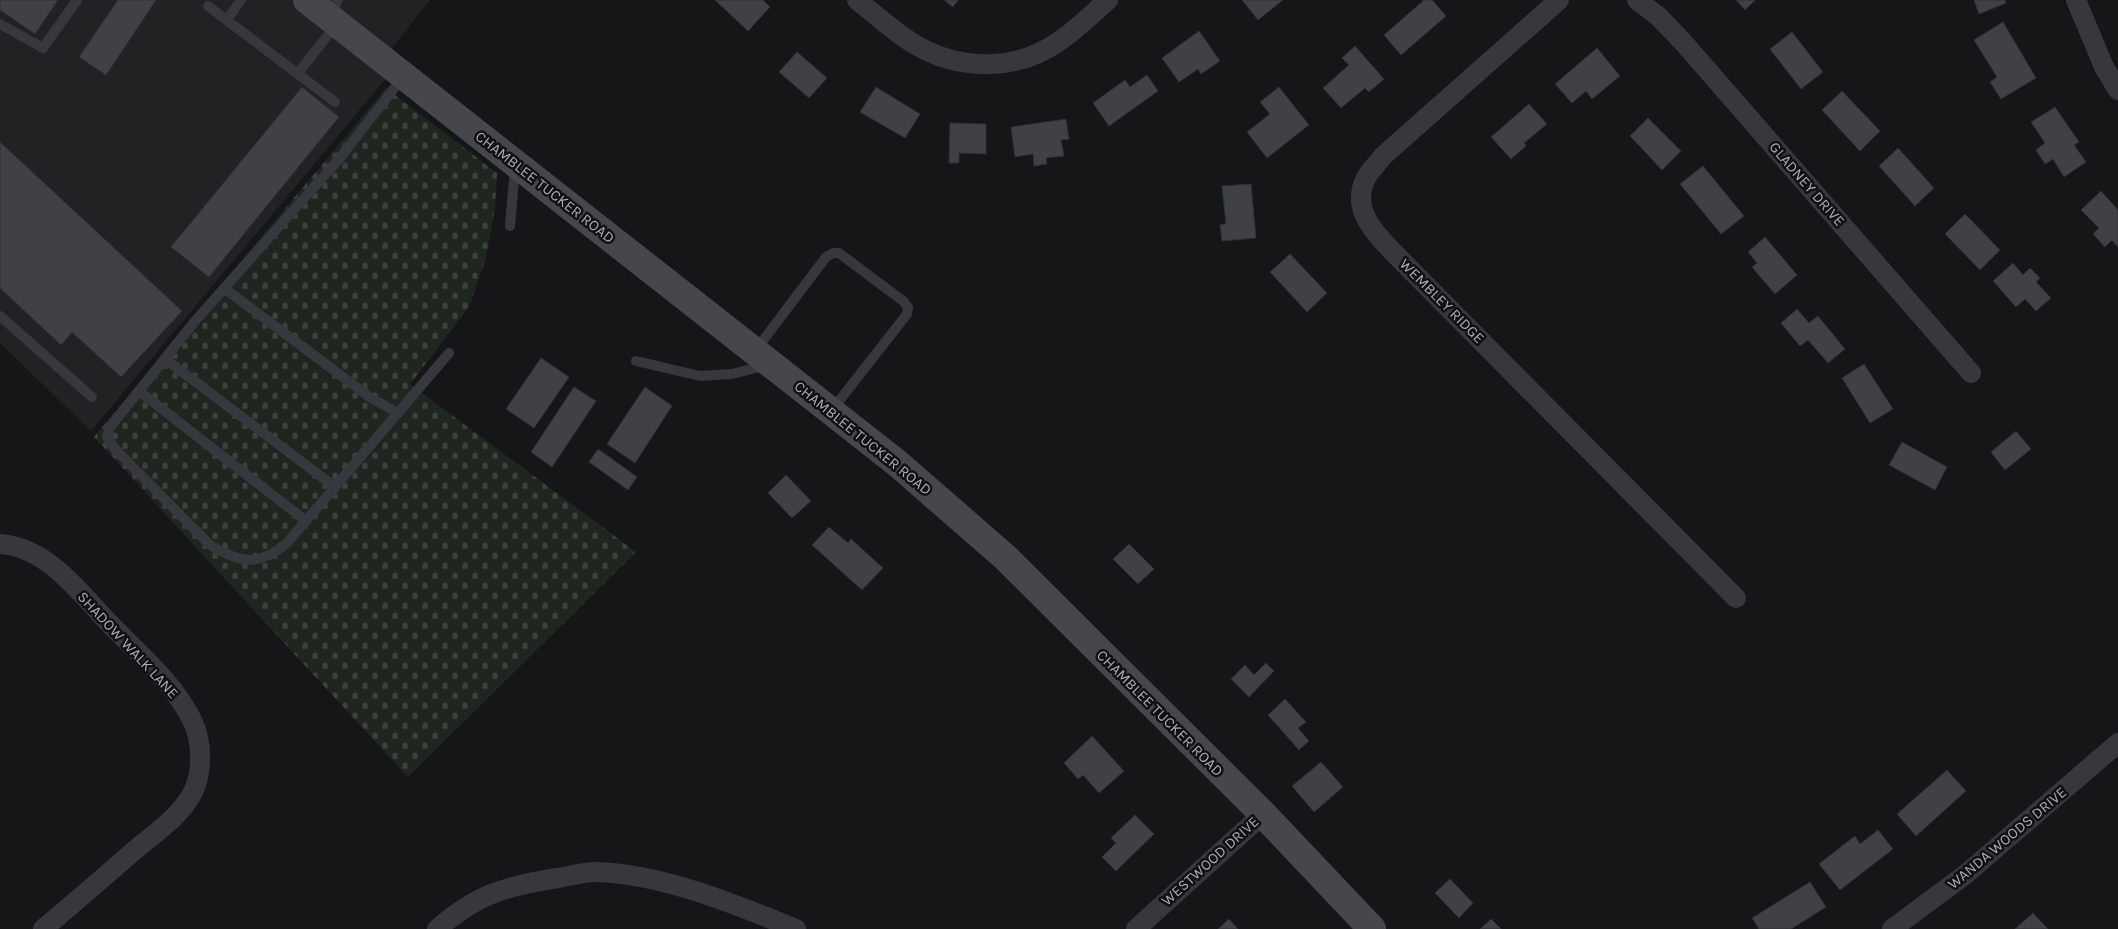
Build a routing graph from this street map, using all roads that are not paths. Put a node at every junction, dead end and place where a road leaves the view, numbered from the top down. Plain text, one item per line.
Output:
1 (77, 0) edge
2 (241, 0) edge
3 (308, 0) edge
4 (857, 0) edge
5 (1108, 0) edge
6 (1559, 0) edge
7 (1637, 0) edge
8 (2076, 0) edge
9 (208, 6) dead end
10 (335, 13) edge
11 (228, 20) junction
12 (0, 24) edge
13 (298, 73) junction
14 (404, 76) junction
15 (2118, 90) edge
16 (334, 102) dead end
17 (515, 163) junction
18 (510, 226) dead end
19 (224, 288) junction
20 (0, 316) edge
21 (449, 353) dead end
22 (762, 358) junction
23 (165, 359) junction
24 (636, 361) dead end
25 (1971, 373) dead end
26 (139, 391) junction
27 (92, 397) dead end
28 (831, 412) junction
29 (398, 413) junction
30 (335, 487) junction
31 (306, 520) junction
32 (0, 544) edge
33 (1736, 598) dead end
34 (2118, 743) edge
35 (1262, 814) junction
36 (43, 929) edge
37 (438, 929) edge
38 (795, 929) edge
39 (1136, 929) edge
40 (1372, 929) edge
41 (1892, 929) edge

1 - 12 lane
2 - 11 lane
3 - 10 main road, CHAMBLEE TUCKER ROAD
4 - 5 street
6 - 33 street, WEMBLEY RIDGE
7 - 25 street, GLADNEY DRIVE
8 - 15 street
9 - 11 lane
10 - 13 lane
10 - 14 main road, CHAMBLEE TUCKER ROAD
11 - 13 lane
13 - 16 lane
14 - 17 main road, CHAMBLEE TUCKER ROAD
14 - 19 lane
17 - 18 lane
17 - 22 main road, CHAMBLEE TUCKER ROAD
19 - 23 lane
19 - 29 lane
20 - 27 lane
21 - 29 lane
22 - 24 lane
22 - 28 main road, CHAMBLEE TUCKER ROAD
22 - 28 lane
23 - 26 lane
23 - 30 lane
26 - 31 lane
26 - 31 lane
28 - 35 main road, CHAMBLEE TUCKER ROAD
29 - 30 lane
30 - 31 lane
32 - 36 street, SHADOW WALK LANE
34 - 41 street, WANDA WOODS DRIVE
35 - 39 street, WESTWOOD DRIVE
35 - 40 main road, CHAMBLEE TUCKER ROAD
37 - 38 street

